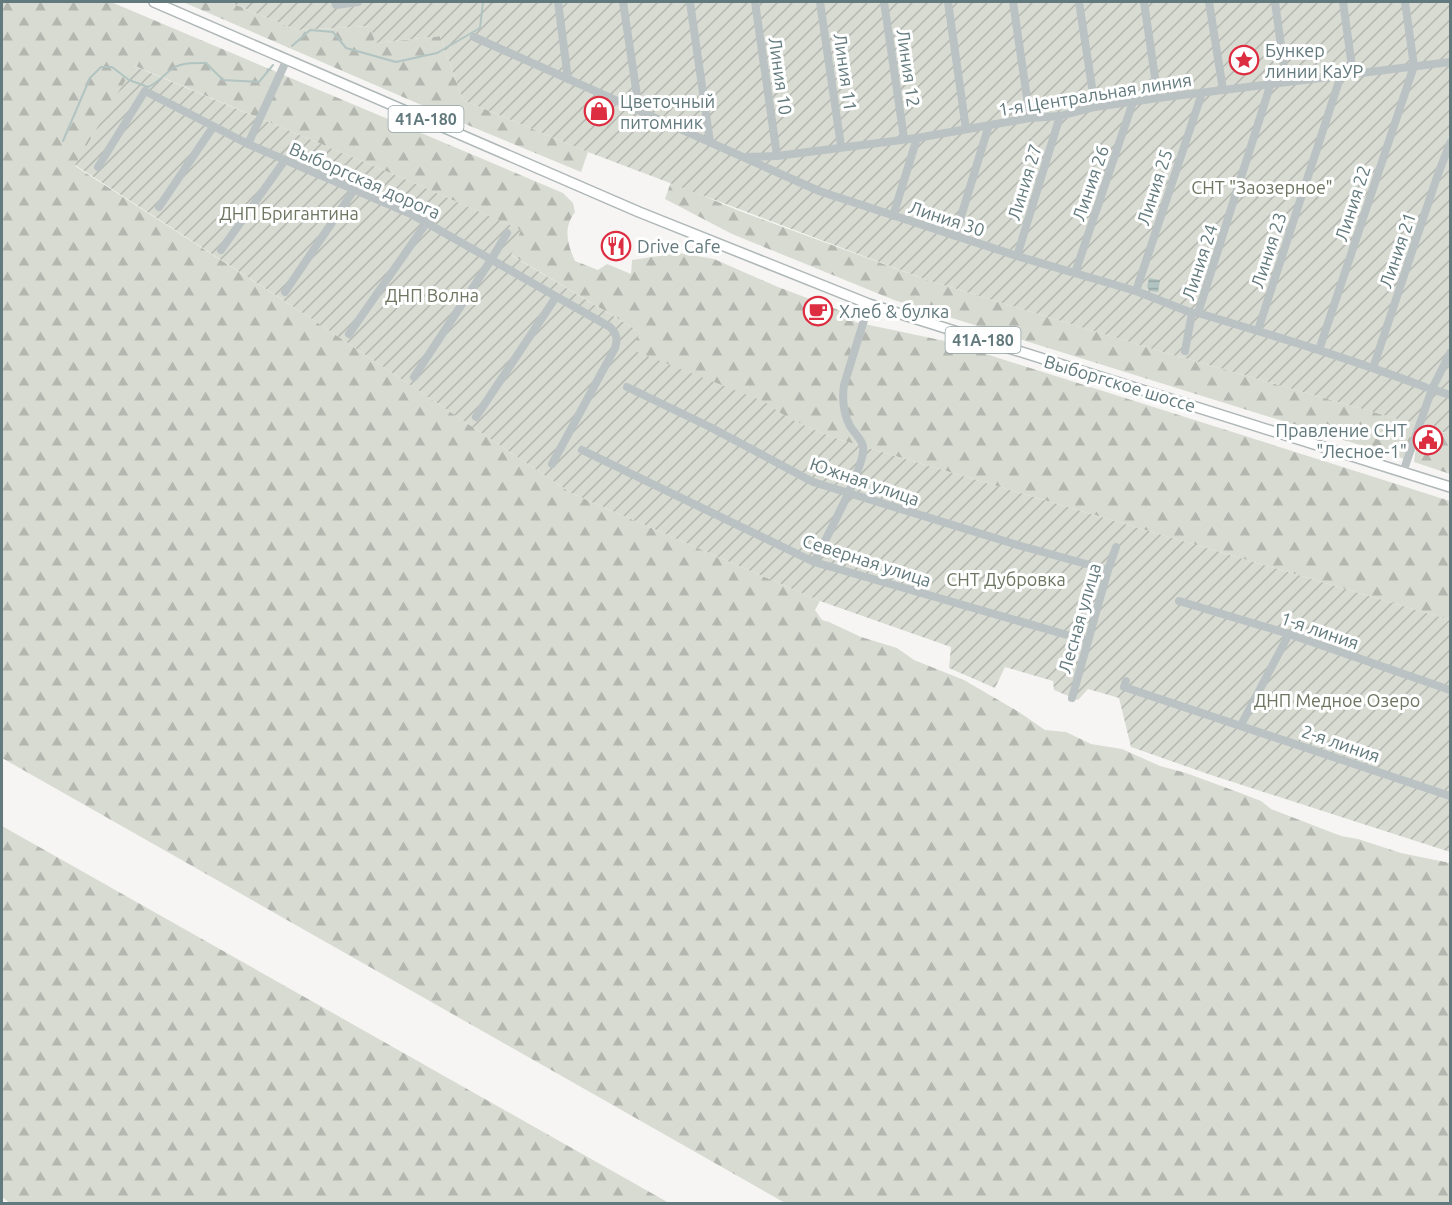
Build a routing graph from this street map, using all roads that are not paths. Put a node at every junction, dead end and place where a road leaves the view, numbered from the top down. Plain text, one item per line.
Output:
1 (154, 2) edge
2 (358, 2) edge
3 (558, 2) edge
4 (623, 2) edge
5 (690, 2) edge
6 (755, 2) edge
7 (820, 2) edge
8 (884, 2) edge
9 (948, 2) edge
10 (1013, 2) edge
11 (1079, 2) edge
12 (1144, 2) edge
13 (1209, 2) edge
14 (1275, 2) edge
15 (1343, 2) edge
16 (1406, 2) edge
17 (336, 3) edge
18 (474, 37) dead end
19 (287, 59) junction
20 (1450, 62) edge
21 (1414, 66) junction
22 (1353, 74) junction
23 (1341, 75) junction
24 (568, 79) junction
25 (1286, 82) junction
26 (1271, 84) junction
27 (1223, 90) junction
28 (1202, 93) junction
29 (1158, 98) junction
30 (1133, 102) junction
31 (1095, 107) junction
32 (639, 109) junction
33 (1060, 116) junction
34 (1030, 118) junction
35 (989, 125) junction
36 (213, 127) junction
37 (966, 129) junction
38 (904, 138) junction
39 (917, 138) junction
40 (710, 142) junction
41 (248, 144) junction
42 (1450, 144) edge
43 (841, 146) junction
44 (777, 156) junction
45 (744, 157) junction
46 (285, 160) junction
47 (98, 167) dead end
48 (354, 190) junction
49 (159, 207) dead end
50 (892, 216) junction
51 (427, 222) junction
52 (507, 233) dead end
53 (955, 236) junction
54 (221, 250) dead end
55 (1017, 256) junction
56 (491, 260) junction
57 (1075, 273) junction
58 (1136, 291) junction
59 (285, 292) dead end
60 (556, 297) junction
61 (869, 304) junction
62 (1195, 313) junction
63 (1257, 330) junction
64 (349, 334) dead end
65 (1319, 350) junction
66 (1185, 351) dead end
67 (1450, 353) edge
68 (1373, 368) junction
69 (414, 376) dead end
70 (627, 387) dead end
71 (1429, 388) junction
72 (1450, 395) edge
73 (476, 417) dead end
74 (582, 450) dead end
75 (552, 464) dead end
76 (1403, 472) junction
77 (1450, 487) edge
78 (847, 494) junction
79 (1116, 547) dead end
80 (814, 562) junction
81 (1108, 570) junction
82 (1179, 601) dead end
83 (1289, 634) junction
84 (1088, 641) junction
85 (1126, 681) dead end
86 (1450, 690) edge
87 (1072, 698) dead end
88 (1241, 725) junction
89 (1450, 796) edge

1 - 19 main road, 41А-180
2 - 17 street
3 - 24 street
4 - 32 street
5 - 40 street
6 - 44 street, Линия 10
7 - 43 street, Линия 11
8 - 38 street, Линия 12
9 - 37 street
10 - 34 street
11 - 31 street
12 - 29 street
13 - 27 street
14 - 25 street
15 - 22 street
16 - 21 street
18 - 24 street, Линия 30
19 - 41 street
19 - 61 main road, Выборгское шоссе / 41А-180
20 - 21 street, 1-я Центральная линия
21 - 22 street, 1-я Центральная линия
21 - 65 street, Линия 22
22 - 23 street, 1-я Центральная линия
23 - 25 street, 1-я Центральная линия
23 - 63 street, Линия 23
24 - 32 street, Линия 30
25 - 26 street, 1-я Центральная линия
26 - 27 street, 1-я Центральная линия
26 - 62 street, Линия 24
27 - 28 street, 1-я Центральная линия
28 - 29 street, 1-я Центральная линия
28 - 58 street, Линия 25
29 - 30 street, 1-я Центральная линия
30 - 31 street, 1-я Центральная линия
30 - 57 street, Линия 26
31 - 33 street, 1-я Центральная линия
32 - 40 street, Линия 30
33 - 34 street, 1-я Центральная линия
33 - 55 street, Линия 27
34 - 35 street, 1-я Центральная линия
35 - 37 street, 1-я Центральная линия
35 - 53 street
36 - 41 street, Выборгская дорога
36 - 47 street, Выборгская дорога
36 - 49 street
37 - 39 street, 1-я Центральная линия
38 - 39 street, 1-я Центральная линия
38 - 43 street, 1-я Центральная линия
39 - 50 street
40 - 45 street, Линия 30
41 - 46 street, Выборгская дорога
42 - 68 street, Линия 21
43 - 44 street, 1-я Центральная линия
44 - 45 street, 1-я Центральная линия
45 - 50 street, Линия 30
46 - 48 street, Выборгская дорога
46 - 54 street
48 - 51 street, Выборгская дорога
48 - 59 street
50 - 53 street, Линия 30
51 - 56 street, Выборгская дорога
51 - 64 street
52 - 56 street
53 - 55 street, Линия 30
55 - 57 street, Линия 30
56 - 60 street, Выборгская дорога
56 - 69 street
57 - 58 street, Линия 30
58 - 62 street, Линия 30
60 - 73 street
60 - 75 street, Выборгская дорога
61 - 76 main road, Выборгское шоссе / 41А-180
61 - 78 street
62 - 63 street, Линия 30
62 - 66 street, Линия 24
63 - 65 street, Линия 30
65 - 68 street, Линия 30
67 - 71 street
68 - 71 street, Линия 30
70 - 78 street, Южная улица
71 - 72 street
71 - 76 street
74 - 80 street, Северная улица
76 - 77 main road, Выборгское шоссе / 41А-180
78 - 80 street
78 - 81 street, Южная улица
79 - 81 street, Лесная улица
80 - 84 street, Северная улица
81 - 84 street, Лесная улица
82 - 83 street, 1-я линия
83 - 86 street, 1-я линия
83 - 88 street
84 - 87 street, Лесная улица
85 - 88 street, 2-я линия
88 - 89 street, 2-я линия

